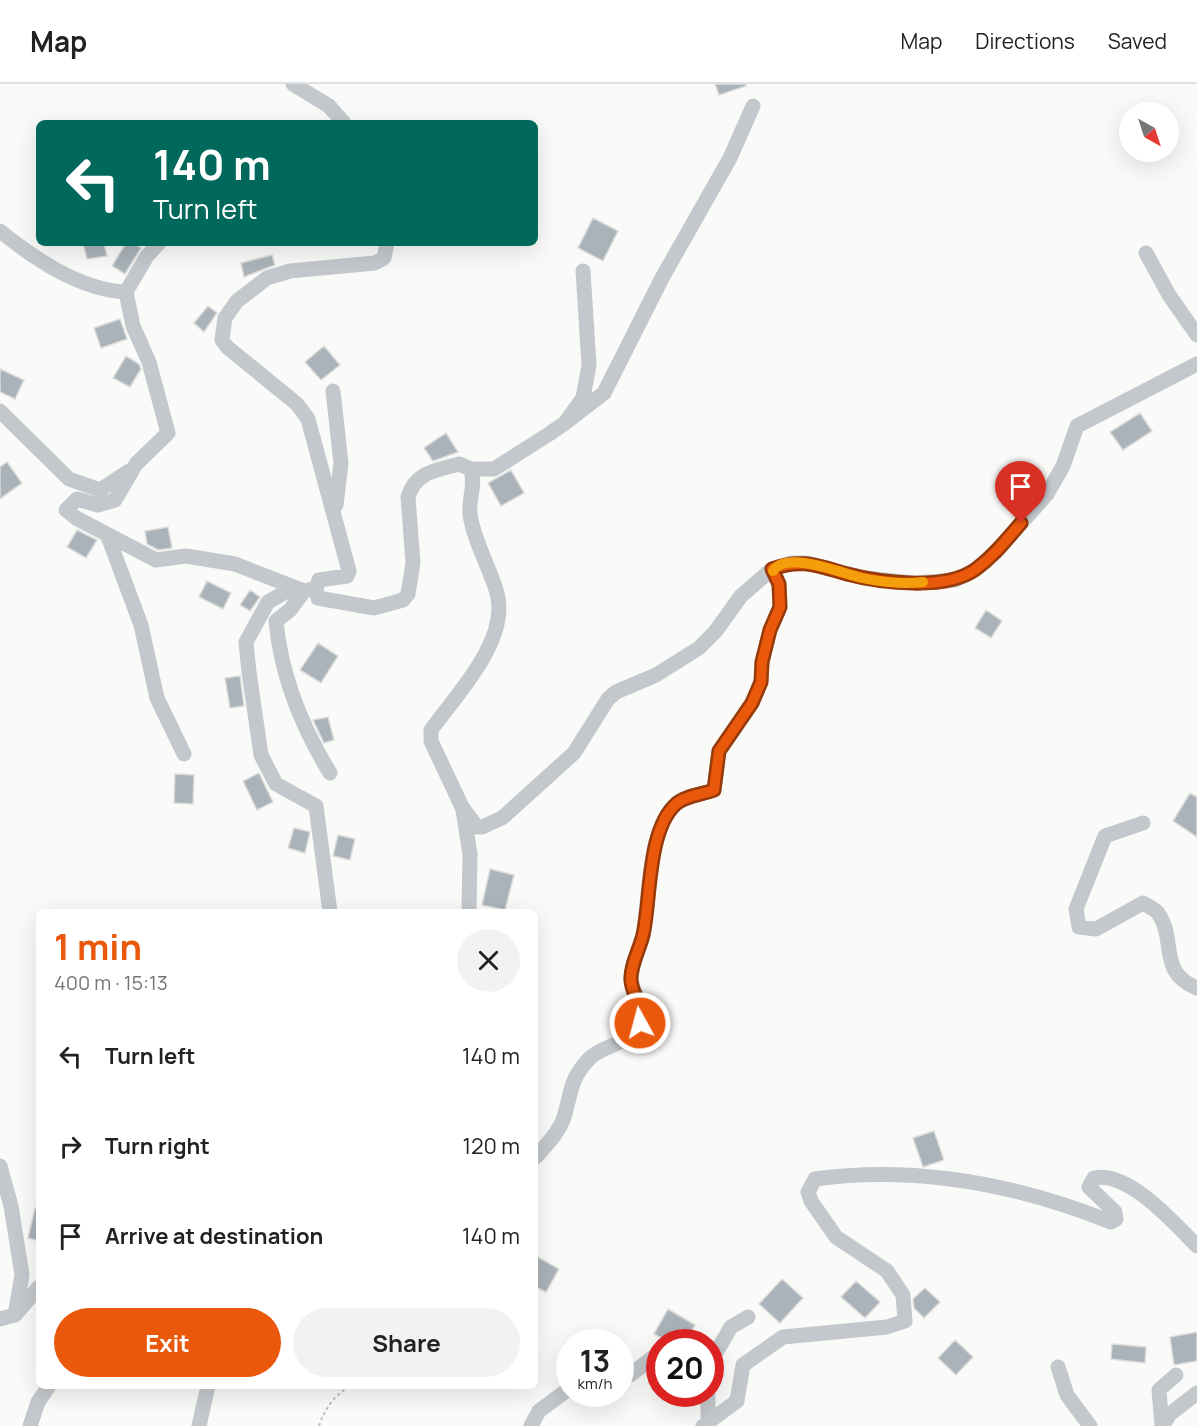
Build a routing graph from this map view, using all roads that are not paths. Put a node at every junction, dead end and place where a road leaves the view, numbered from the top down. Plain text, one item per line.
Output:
1 (293, 84) edge
2 (312, 91) edge
3 (753, 106) dead end
4 (341, 120) edge
5 (0, 231) edge
6 (156, 246) edge
7 (386, 246) edge
8 (1146, 253) dead end
9 (583, 271) dead end
10 (126, 292) junction
11 (1197, 335) edge
12 (1197, 364) edge
13 (333, 391) dead end
14 (0, 411) edge
15 (565, 423) junction
16 (471, 469) junction
17 (131, 470) junction
18 (334, 514) junction
19 (107, 534) junction
20 (772, 569) junction
21 (305, 589) junction
22 (184, 754) dead end
23 (330, 773) dead end
24 (462, 807) junction
25 (1143, 823) dead end
26 (330, 909) edge
27 (469, 909) edge
28 (1197, 988) edge
29 (538, 1155) edge
30 (0, 1166) edge
31 (1197, 1246) edge
32 (36, 1290) edge
33 (8, 1317) edge
34 (748, 1317) dead end
35 (724, 1339) edge
36 (646, 1363) edge
37 (1058, 1367) dead end
38 (634, 1372) edge
39 (1176, 1375) dead end
40 (47, 1389) edge
41 (206, 1389) edge
42 (1197, 1393) edge
43 (556, 1398) edge
44 (707, 1407) edge
45 (705, 1425) edge
46 (30, 1426) edge
47 (199, 1426) edge
48 (531, 1426) edge
49 (1090, 1426) edge
50 (1162, 1426) edge

1 - 2 street
2 - 4 street
3 - 15 street
5 - 10 street
6 - 10 street
7 - 18 street
8 - 11 street
9 - 15 street
10 - 17 street
12 - 20 street
13 - 18 street
14 - 17 street
15 - 16 street
16 - 21 street
16 - 24 street
17 - 19 street
18 - 21 street
19 - 21 street
19 - 22 street
20 - 24 street
20 - 29 street
21 - 23 street
21 - 26 street
24 - 27 street
25 - 28 street
30 - 33 street
31 - 45 street
32 - 33 street
34 - 35 street
36 - 38 street
37 - 49 street
39 - 50 street
40 - 46 street
41 - 47 street
42 - 50 street
43 - 48 street
44 - 45 street

